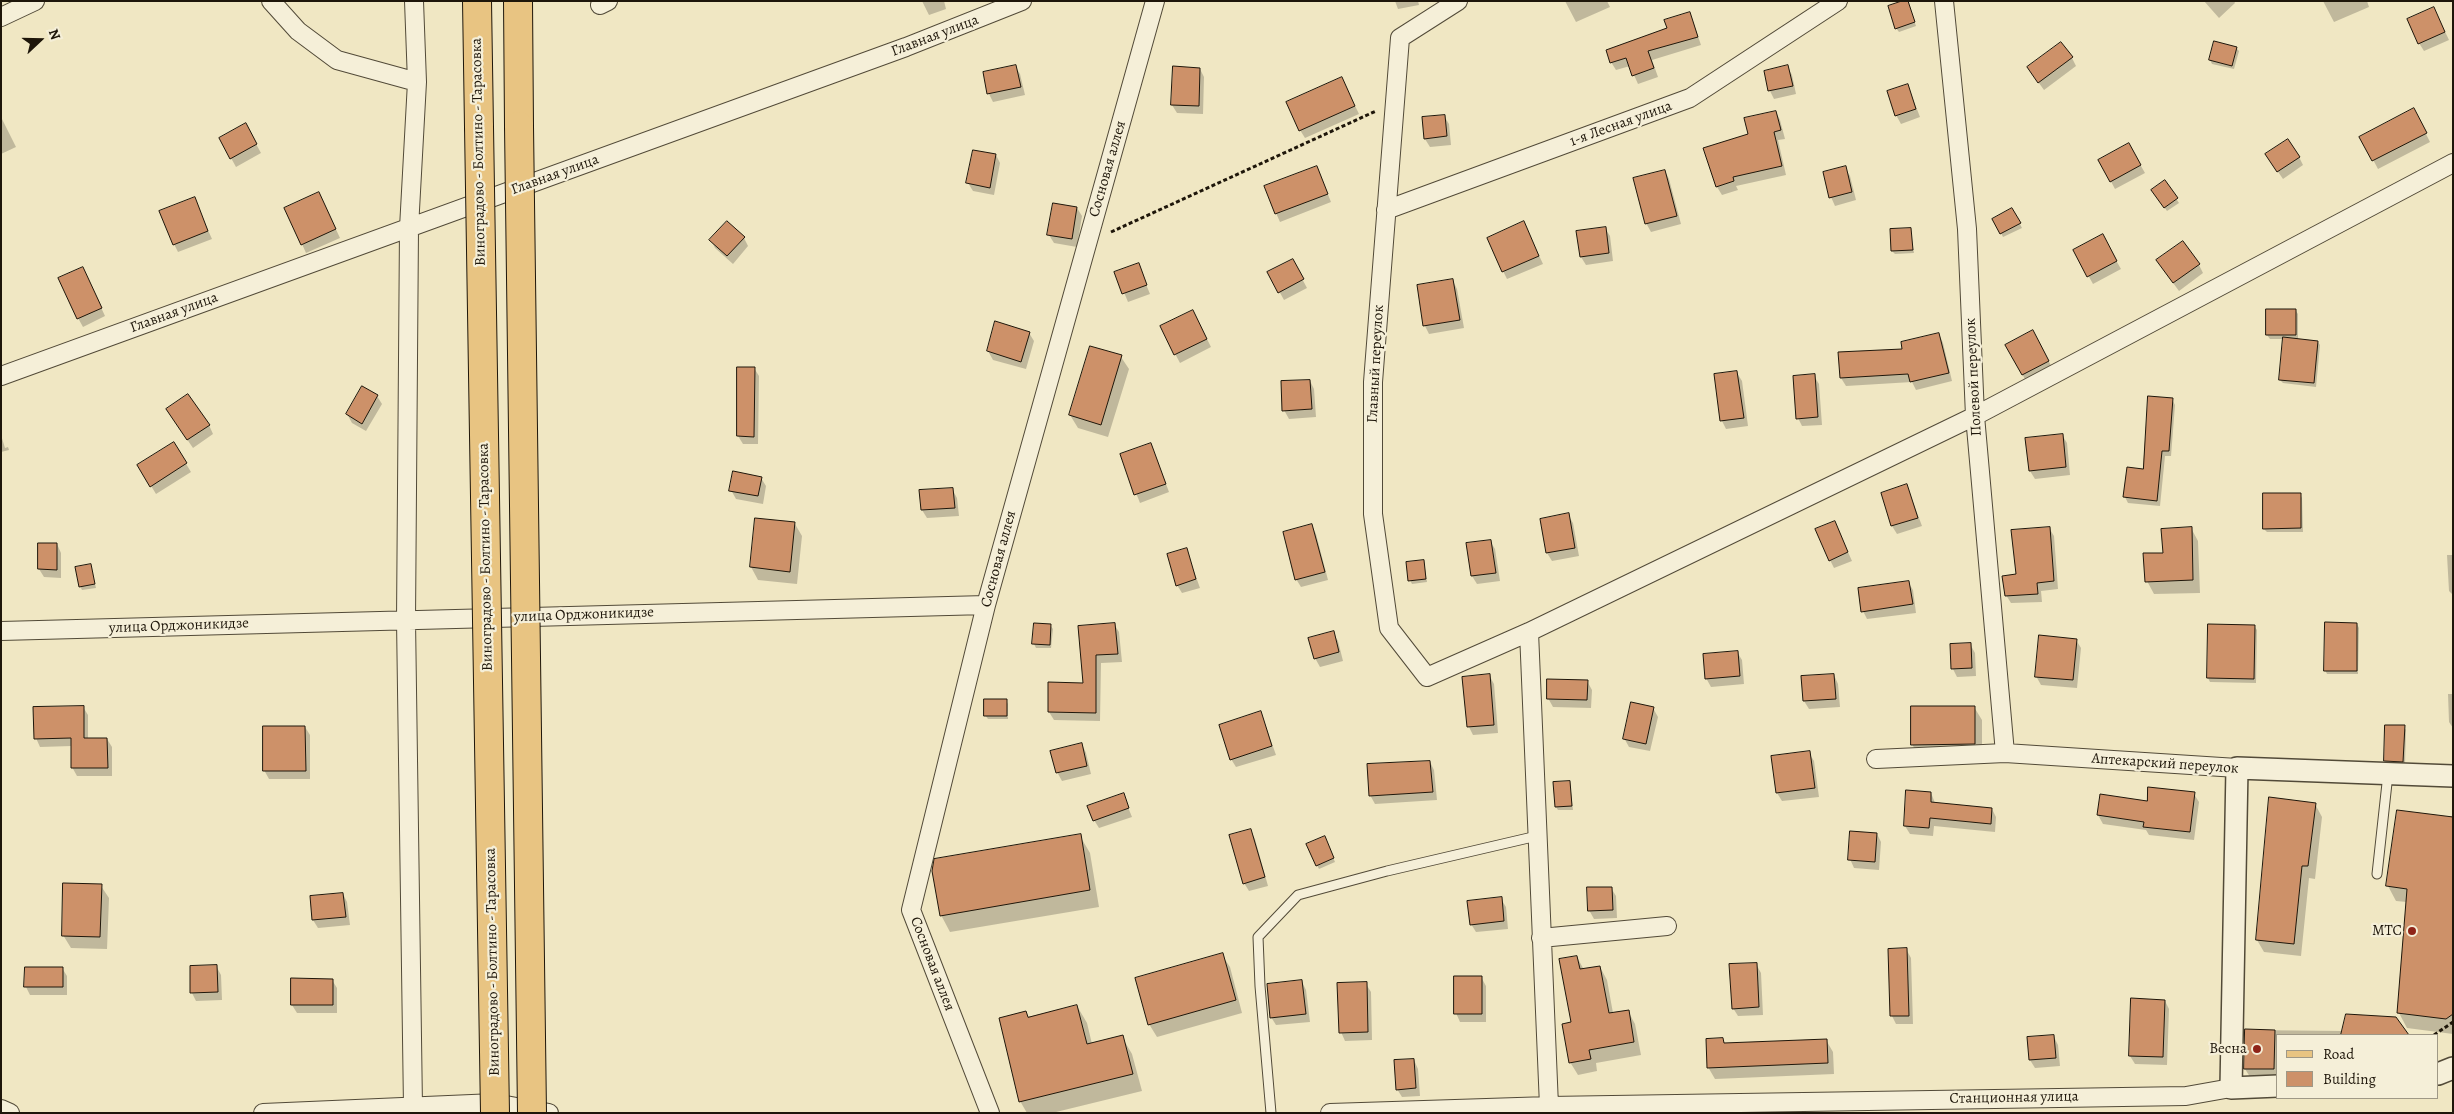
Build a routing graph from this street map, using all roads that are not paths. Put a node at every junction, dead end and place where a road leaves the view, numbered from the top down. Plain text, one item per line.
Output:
1 (35, 1) edge
2 (271, 1) edge
3 (414, 1) edge
4 (477, 1) edge
5 (518, 1) edge
6 (1022, 1) edge
7 (1155, 1) edge
8 (1458, 1) edge
9 (1838, 1) edge
10 (1944, 1) edge
11 (1, 17) edge
12 (416, 82) junction
13 (2453, 163) edge
14 (1386, 210) junction
15 (409, 228) junction
16 (1, 376) edge
17 (1975, 416) junction
18 (986, 605) junction
19 (406, 620) junction
20 (1, 631) edge
21 (1529, 632) junction
22 (2004, 754) junction
23 (1876, 759) dead end
24 (2237, 768) junction
25 (2388, 774) junction
26 (2453, 776) edge
27 (1537, 836) junction
28 (2377, 874) dead end
29 (1667, 926) dead end
30 (1541, 938) junction
31 (2453, 1068) edge
32 (2439, 1074) edge
33 (2276, 1086) edge
34 (2231, 1088) junction
35 (1549, 1106) junction
36 (412, 1107) junction
37 (1, 1109) edge
38 (10, 1113) edge
39 (263, 1113) edge
40 (496, 1113) edge
41 (532, 1113) edge
42 (549, 1113) edge
43 (990, 1113) edge
44 (1271, 1113) edge
45 (1330, 1113) edge

1 - 11 street
2 - 12 street
3 - 12 street
4 - 40 main road, Виноградово - Болтино - Тарасовка, bridge
5 - 41 main road, bridge
6 - 15 street, Главная улица
7 - 18 street, Сосновая аллея
8 - 14 street, Главный переулок
9 - 14 street, 1-я Лесная улица
10 - 17 street, Полевой переулок
12 - 15 street
13 - 17 street
14 - 21 street, Главный переулок
15 - 16 street, Главная улица
15 - 19 street
17 - 21 street
17 - 22 street, Полевой переулок
18 - 19 street, улица Орджоникидзе
18 - 43 street, Сосновая аллея
19 - 20 street, улица Орджоникидзе
19 - 36 street
21 - 27 street
22 - 23 street, Аптекарский переулок
22 - 24 street, Аптекарский переулок
24 - 25 street, Аптекарский переулок
24 - 34 street
25 - 26 street, Аптекарский переулок
25 - 28 lane
27 - 30 street
27 - 44 lane
29 - 30 street
30 - 35 street
31 - 32 street
33 - 34 street, Станционная улица
34 - 35 street, Станционная улица
35 - 45 street, Станционная улица
36 - 39 street
36 - 42 street
37 - 38 street

